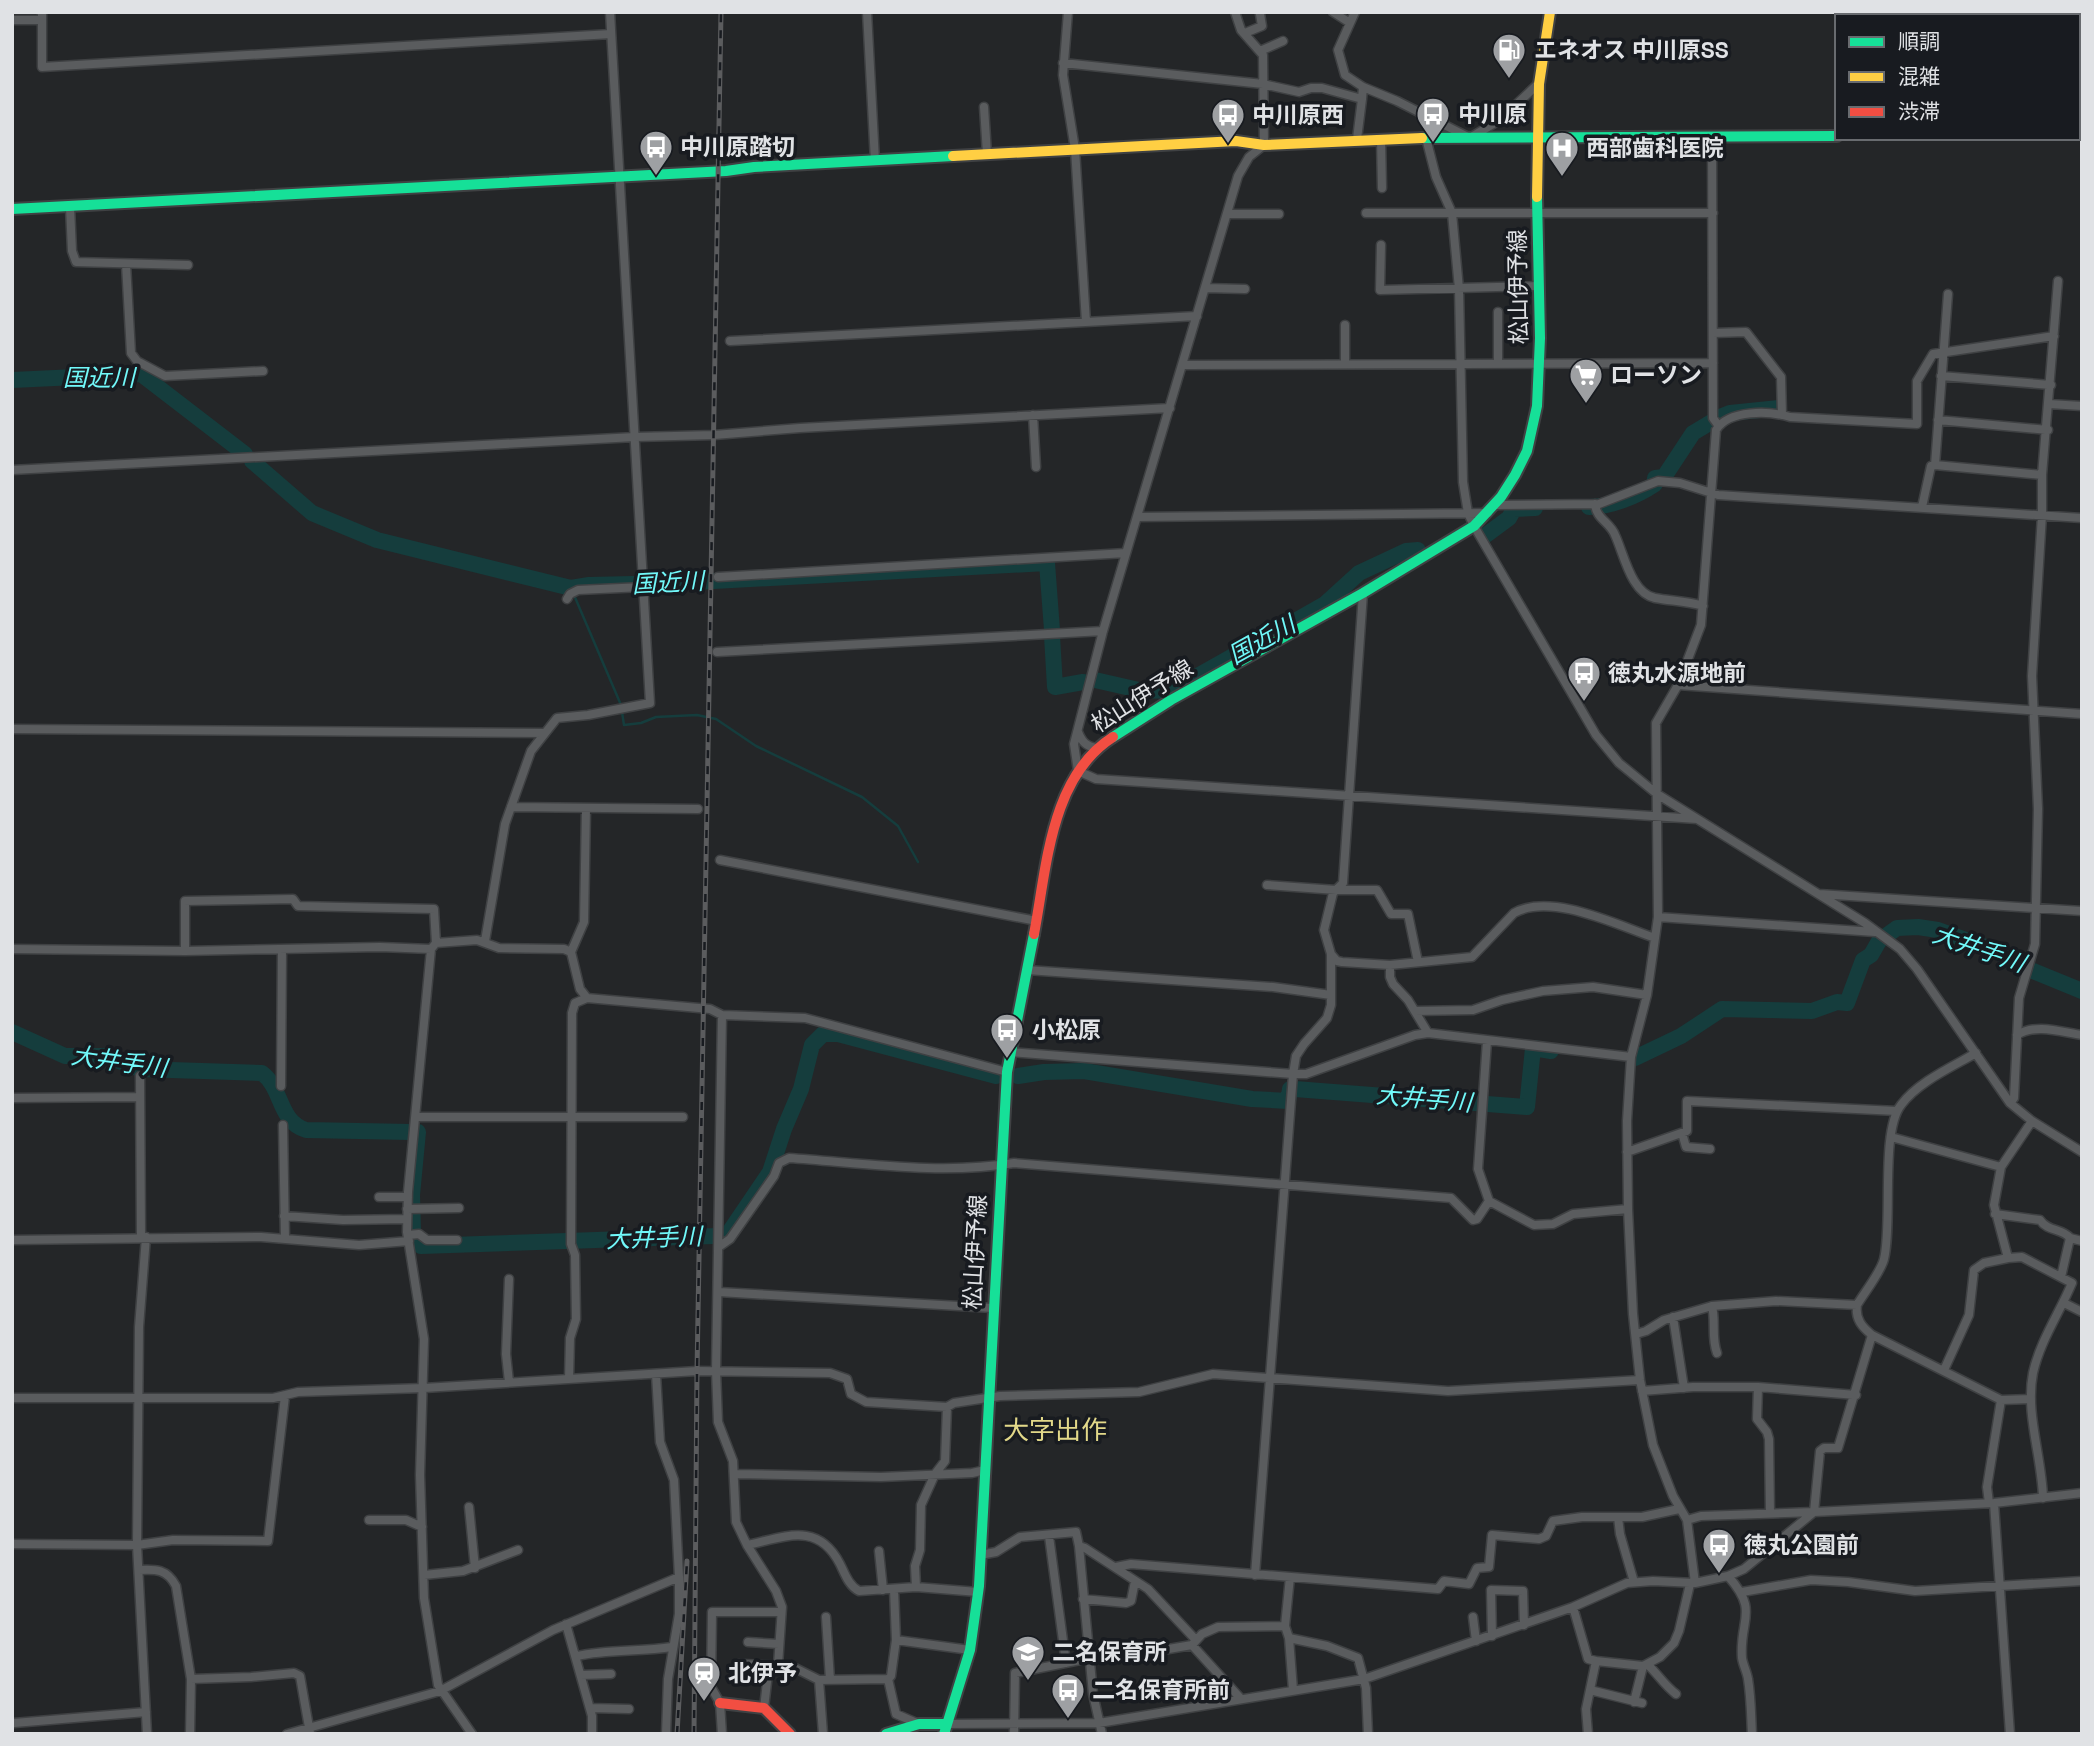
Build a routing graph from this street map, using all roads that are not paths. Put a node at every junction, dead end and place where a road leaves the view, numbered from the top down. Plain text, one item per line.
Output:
1 (610, 12) edge
2 (867, 12) edge
3 (1068, 12) edge
4 (1235, 12) edge
5 (1333, 12) edge
6 (1355, 12) edge
7 (1550, 12) edge
8 (1260, 14) edge
9 (42, 16) edge
10 (12, 20) edge
11 (1350, 23) junction
12 (1245, 33) junction
13 (611, 34) junction
14 (1283, 41) dead end
15 (1260, 51) junction
16 (1063, 63) junction
17 (1540, 82) junction
18 (1263, 84) junction
19 (1363, 87) junction
20 (1362, 100) junction
21 (984, 107) dead end
22 (1835, 136) edge
23 (1712, 137) junction
24 (1426, 138) junction
25 (1470, 138) junction
26 (1538, 138) junction
27 (1357, 139) junction
28 (1381, 139) junction
29 (1264, 145) junction
30 (1075, 149) junction
31 (986, 154) junction
32 (875, 160) junction
33 (620, 177) junction
34 (1382, 188) dead end
35 (70, 207) junction
36 (12, 209) edge
37 (1366, 213) dead end
38 (1452, 213) junction
39 (1713, 213) junction
40 (1227, 214) junction
41 (1279, 214) dead end
42 (1539, 214) junction
43 (1381, 244) dead end
44 (126, 264) junction
45 (188, 265) dead end
46 (2058, 281) dead end
47 (1539, 286) junction
48 (1205, 288) junction
49 (1245, 289) dead end
50 (1459, 289) junction
51 (1948, 294) dead end
52 (1497, 312) dead end
53 (1197, 316) junction
54 (1086, 322) junction
55 (1345, 325) dead end
56 (1713, 333) junction
57 (2054, 336) junction
58 (730, 341) dead end
59 (1943, 352) junction
60 (1713, 363) junction
61 (1345, 364) junction
62 (1459, 364) junction
63 (1498, 364) junction
64 (1183, 365) junction
65 (1540, 365) junction
66 (263, 372) dead end
67 (1941, 376) junction
68 (2050, 384) junction
69 (2049, 404) junction
70 (2082, 406) edge
71 (1170, 408) junction
72 (1033, 415) junction
73 (1782, 415) junction
74 (1938, 421) junction
75 (1718, 425) junction
76 (2048, 430) junction
77 (635, 437) junction
78 (1935, 465) junction
79 (1036, 467) dead end
80 (12, 470) edge
81 (2042, 475) junction
82 (1710, 492) junction
83 (1595, 506) junction
84 (1922, 508) junction
85 (1492, 509) junction
86 (1468, 513) junction
87 (2042, 515) junction
88 (1137, 517) junction
89 (2082, 518) edge
90 (1474, 526) junction
91 (1126, 553) junction
92 (718, 577) dead end
93 (643, 587) junction
94 (1363, 593) junction
95 (567, 599) dead end
96 (1703, 606) junction
97 (1103, 631) junction
98 (718, 652) dead end
99 (1678, 685) junction
100 (2033, 711) junction
101 (2082, 714) edge
102 (12, 729) edge
103 (1078, 732) junction
104 (545, 733) junction
105 (1096, 748) junction
106 (1078, 771) junction
107 (1657, 794) junction
108 (1349, 795) junction
109 (511, 807) junction
110 (586, 808) junction
111 (698, 809) dead end
112 (1657, 818) junction
113 (1697, 819) junction
114 (720, 860) dead end
115 (1266, 885) dead end
116 (1336, 890) junction
117 (1817, 894) junction
118 (2036, 908) junction
119 (2082, 911) edge
120 (1658, 917) junction
121 (1037, 921) junction
122 (1876, 932) junction
123 (1655, 938) junction
124 (485, 941) junction
125 (433, 946) junction
126 (12, 949) edge
127 (282, 949) junction
128 (185, 951) junction
129 (571, 953) junction
130 (1331, 954) junction
131 (1418, 962) junction
132 (1390, 965) junction
133 (1027, 970) junction
134 (1331, 995) junction
135 (1647, 995) junction
136 (587, 998) junction
137 (1415, 1011) junction
138 (722, 1014) junction
139 (1428, 1033) junction
140 (2017, 1035) junction
141 (2082, 1035) edge
142 (1488, 1041) junction
143 (1010, 1052) junction
144 (1976, 1054) junction
145 (1631, 1057) junction
146 (1007, 1072) junction
147 (1293, 1074) junction
148 (140, 1076) dead end
149 (281, 1086) dead end
150 (139, 1097) junction
151 (12, 1098) edge
152 (2010, 1104) junction
153 (1897, 1111) junction
154 (416, 1117) junction
155 (570, 1117) junction
156 (683, 1117) dead end
157 (2032, 1121) junction
158 (284, 1125) dead end
159 (1682, 1133) junction
160 (1891, 1137) junction
161 (1710, 1149) dead end
162 (1627, 1152) junction
163 (2082, 1152) edge
164 (1001, 1166) junction
165 (2001, 1167) junction
166 (1283, 1185) junction
167 (408, 1196) junction
168 (379, 1197) dead end
169 (1489, 1200) junction
170 (459, 1208) dead end
171 (411, 1209) junction
172 (1628, 1209) junction
173 (1995, 1214) junction
174 (284, 1216) junction
175 (407, 1219) junction
176 (411, 1236) junction
177 (144, 1237) junction
178 (285, 1238) junction
179 (2070, 1238) junction
180 (12, 1240) edge
181 (457, 1240) dead end
182 (720, 1240) junction
183 (2082, 1241) edge
184 (2008, 1258) junction
185 (2061, 1276) junction
186 (509, 1279) dead end
187 (719, 1292) junction
188 (2064, 1303) junction
189 (1857, 1305) junction
190 (1712, 1306) junction
191 (993, 1308) junction
192 (2082, 1312) edge
193 (1673, 1317) junction
194 (1636, 1334) junction
195 (1872, 1335) junction
196 (1717, 1353) dead end
197 (1944, 1370) junction
198 (716, 1371) junction
199 (656, 1374) junction
200 (1270, 1378) junction
201 (569, 1379) junction
202 (1640, 1380) junction
203 (509, 1382) junction
204 (1758, 1387) junction
205 (424, 1388) junction
206 (1684, 1388) junction
207 (1642, 1391) junction
208 (1856, 1395) junction
209 (285, 1396) junction
210 (139, 1397) junction
211 (12, 1398) edge
212 (988, 1398) junction
213 (2031, 1399) junction
214 (2001, 1400) junction
215 (947, 1407) junction
216 (985, 1470) junction
217 (734, 1474) junction
218 (935, 1474) junction
219 (2082, 1493) edge
220 (2043, 1498) junction
221 (1991, 1503) junction
222 (469, 1507) dead end
223 (1679, 1509) junction
224 (1814, 1512) junction
225 (1770, 1513) junction
226 (1618, 1517) junction
227 (369, 1520) dead end
228 (1687, 1520) junction
229 (422, 1528) junction
230 (1049, 1536) junction
231 (12, 1544) edge
232 (137, 1545) junction
233 (747, 1545) junction
234 (1079, 1546) junction
235 (518, 1550) dead end
236 (879, 1551) dead end
237 (980, 1555) junction
238 (1116, 1567) junction
239 (475, 1568) junction
240 (139, 1570) junction
241 (1255, 1575) junction
242 (424, 1576) junction
243 (1728, 1576) junction
244 (679, 1577) junction
245 (1290, 1577) junction
246 (1135, 1581) junction
247 (2082, 1581) edge
248 (1634, 1582) junction
249 (1692, 1583) junction
250 (2000, 1586) junction
251 (916, 1587) junction
252 (894, 1589) junction
253 (883, 1590) junction
254 (978, 1592) junction
255 (1742, 1592) junction
256 (1083, 1599) junction
257 (1573, 1607) junction
258 (781, 1612) junction
259 (826, 1617) dead end
260 (1473, 1617) dead end
261 (566, 1624) junction
262 (1524, 1625) junction
263 (1285, 1626) junction
264 (839, 1633) dead end
265 (827, 1634) junction
266 (1492, 1636) junction
267 (1289, 1639) junction
268 (896, 1640) junction
269 (1476, 1641) junction
270 (748, 1642) dead end
271 (1194, 1642) junction
272 (779, 1644) junction
273 (672, 1647) junction
274 (970, 1650) junction
275 (577, 1656) junction
276 (1090, 1659) junction
277 (1596, 1661) junction
278 (1066, 1663) junction
279 (739, 1664) dead end
280 (773, 1665) junction
281 (1645, 1665) junction
282 (611, 1674) dead end
283 (582, 1675) junction
284 (1364, 1678) junction
285 (191, 1679) junction
286 (888, 1679) junction
287 (819, 1680) junction
288 (830, 1680) junction
289 (1293, 1690) junction
290 (1590, 1690) junction
291 (440, 1691) junction
292 (1676, 1694) dead end
293 (1241, 1699) junction
294 (720, 1703) junction
295 (590, 1708) junction
296 (764, 1708) junction
297 (629, 1709) dead end
298 (146, 1712) junction
299 (13, 1722) edge
300 (1099, 1723) junction
301 (919, 1724) junction
302 (945, 1729) edge
303 (1015, 1729) edge
304 (309, 1731) edge
305 (14, 1734) edge
306 (147, 1734) edge
307 (190, 1734) edge
308 (288, 1734) edge
309 (472, 1734) edge
310 (592, 1734) edge
311 (666, 1734) edge
312 (722, 1734) edge
313 (790, 1734) edge
314 (823, 1734) edge
315 (886, 1734) edge
316 (1102, 1734) edge
317 (1368, 1734) edge
318 (1588, 1734) edge
319 (1752, 1734) edge
320 (2010, 1734) edge

1 - 13 street
2 - 32 street
3 - 16 street
4 - 12 street
5 - 11 street
6 - 11 street
7 - 17 main road, 松山伊予線
8 - 12 street
9 - 10 street
9 - 13 street
11 - 19 street
12 - 15 street
13 - 33 street
14 - 15 street
15 - 18 street
16 - 18 street
16 - 30 street
17 - 25 street
17 - 26 main road, 松山伊予線
18 - 20 street
18 - 29 street
19 - 20 street
19 - 25 street
20 - 27 street
21 - 31 street
22 - 23 main road
23 - 26 main road
23 - 39 street
24 - 25 main road
24 - 28 main road
24 - 38 street
25 - 26 main road
26 - 42 main road, 松山伊予線
27 - 28 main road
27 - 29 main road
28 - 34 street
29 - 30 main road
29 - 40 street
30 - 31 main road
30 - 54 street
31 - 32 main road
32 - 33 main road
33 - 35 main road
33 - 77 street
35 - 36 main road
35 - 44 street
37 - 38 street
38 - 42 street
38 - 50 street
39 - 42 street
39 - 56 street
40 - 41 street
40 - 48 street
42 - 47 main road, 松山伊予線
43 - 50 street
44 - 45 street
44 - 66 street
46 - 57 street
47 - 50 street
47 - 65 main road, 松山伊予線
48 - 49 street
48 - 53 street
50 - 62 street
51 - 59 street
52 - 63 street
53 - 54 street
53 - 64 street
54 - 58 street
55 - 61 street
56 - 60 street
56 - 73 street
57 - 59 street
57 - 68 street
59 - 67 street
59 - 73 street
60 - 65 street
60 - 75 street
61 - 62 street
61 - 64 street
62 - 63 street
62 - 86 street
63 - 65 street
64 - 71 street
65 - 85 main road, 松山伊予線
67 - 68 street
67 - 74 street
68 - 69 street
69 - 70 street
69 - 76 street
71 - 72 street
71 - 88 street
72 - 77 street
72 - 79 street
73 - 75 street
74 - 76 street
74 - 78 street
75 - 82 street
76 - 81 street
77 - 80 street
77 - 93 street
78 - 81 street
78 - 84 street
81 - 87 street
82 - 83 street
82 - 84 street
82 - 96 street
83 - 85 street
83 - 96 street
84 - 87 street
85 - 86 street
85 - 90 main road, 松山伊予線
86 - 88 street
86 - 90 street
87 - 89 street
87 - 100 street
88 - 91 street
90 - 94 main road, 松山伊予線
90 - 107 street
91 - 92 street
91 - 97 street
93 - 95 street
93 - 104 street
94 - 105 main road, 松山伊予線
94 - 108 street
96 - 99 street
97 - 98 street
97 - 103 street
99 - 100 street
99 - 107 street
100 - 101 street
100 - 118 street
102 - 104 street
103 - 105 street
103 - 106 street
104 - 109 street
105 - 106 main road, 松山伊予線
106 - 108 street
106 - 121 main road, 松山伊予線
107 - 112 street
107 - 113 street
108 - 112 street
108 - 116 street
109 - 110 street
109 - 124 street
110 - 111 street
110 - 129 street
112 - 113 street
112 - 120 street
113 - 117 street
114 - 121 street
115 - 116 street
116 - 130 street
116 - 131 street
117 - 118 street
117 - 122 street
118 - 119 street
118 - 140 street
120 - 122 street
120 - 123 street
121 - 133 main road, 松山伊予線
122 - 144 street
123 - 131 street
123 - 135 street
124 - 125 street
124 - 129 street
125 - 127 street
125 - 128 street
125 - 154 street
126 - 128 street
127 - 128 street
127 - 149 street
129 - 136 street
130 - 132 street
130 - 134 street
131 - 132 street
132 - 137 street
133 - 134 street
133 - 143 main road, 松山伊予線
134 - 147 street
135 - 137 street
135 - 145 street
136 - 138 street
136 - 155 street
137 - 139 street
138 - 146 street
138 - 182 street
139 - 142 street
139 - 147 street
140 - 141 street
140 - 152 street
142 - 145 street
142 - 169 street
143 - 146 main road, 松山伊予線
143 - 147 street
144 - 152 street
144 - 153 street
145 - 162 street
146 - 164 main road, 松山伊予線
147 - 166 street
148 - 150 street
150 - 151 street
150 - 177 street
152 - 157 street
153 - 159 street
153 - 160 street
154 - 155 street
154 - 167 street
155 - 156 street
155 - 201 street
157 - 163 street
157 - 165 street
158 - 174 street
159 - 161 street
159 - 162 street
160 - 165 street
160 - 189 street
162 - 172 street
164 - 166 street
164 - 182 street
164 - 191 main road, 松山伊予線
165 - 173 street
166 - 169 street
166 - 200 street
167 - 168 street
167 - 171 street
169 - 172 street
170 - 171 street
171 - 175 street
172 - 194 street
173 - 179 street
173 - 184 street
174 - 175 street
174 - 178 street
175 - 176 street
176 - 178 street
176 - 181 street
176 - 205 street
177 - 178 street
177 - 180 street
177 - 210 street
179 - 183 street
179 - 185 street
182 - 187 street
184 - 185 street
184 - 197 street
185 - 188 street
186 - 203 street
187 - 191 street
187 - 198 street
188 - 192 street
188 - 213 street
189 - 190 street
189 - 195 street
190 - 193 street
190 - 196 street
191 - 212 main road, 松山伊予線
193 - 194 street
193 - 206 street
194 - 202 street
195 - 197 street
195 - 208 street
197 - 214 street
198 - 199 street
198 - 215 street
198 - 217 street
199 - 201 street
199 - 244 street
200 - 202 street
200 - 212 street
200 - 241 street
201 - 203 street
202 - 207 street
203 - 205 street
204 - 206 street
204 - 208 street
204 - 225 street
205 - 209 street
205 - 229 street
206 - 207 street
207 - 223 street
208 - 224 street
209 - 210 street
209 - 232 street
210 - 211 street
210 - 232 street
212 - 215 street
212 - 216 main road, 松山伊予線
213 - 214 street
213 - 220 street
214 - 221 street
215 - 218 street
216 - 218 street
216 - 237 main road, 松山伊予線
217 - 218 street
217 - 233 street
218 - 251 street
219 - 220 street
220 - 221 street
221 - 224 street
221 - 250 street
222 - 239 street
223 - 226 street
223 - 228 street
224 - 225 street
224 - 243 street
225 - 228 street
226 - 245 street
226 - 248 street
227 - 229 street
228 - 249 street
229 - 242 street
230 - 234 street
230 - 237 street
230 - 278 street
231 - 232 street
232 - 240 street
233 - 253 street
233 - 258 street
234 - 238 street
234 - 256 street
235 - 239 street
236 - 253 street
237 - 254 main road, 松山伊予線
238 - 241 street
238 - 246 street
239 - 242 street
240 - 285 street
240 - 298 street
241 - 245 street
242 - 291 street
243 - 249 street
243 - 255 street
244 - 261 street
244 - 273 street
245 - 263 street
246 - 256 street
246 - 271 street
247 - 250 street
248 - 249 street
248 - 257 street
249 - 281 street
250 - 255 street
250 - 320 street
251 - 252 street
251 - 254 street
252 - 253 street
252 - 268 street
254 - 274 main road, 松山伊予線
255 - 319 street
256 - 276 street
257 - 262 street
257 - 277 street
258 - 272 street
258 - 294 street
259 - 265 street
260 - 269 street
261 - 275 street
261 - 291 street
262 - 266 street
262 - 266 street
263 - 267 street
263 - 271 street
264 - 265 street
265 - 288 street
266 - 269 street
267 - 284 street
267 - 289 street
268 - 274 street
268 - 286 street
269 - 284 street
270 - 272 street
271 - 276 street
271 - 293 street
272 - 280 street
273 - 275 street
273 - 311 street
274 - 302 main road, 松山伊予線
275 - 283 street
276 - 278 street
276 - 300 street
277 - 281 street
277 - 290 street
278 - 303 street
279 - 280 street
280 - 287 street
280 - 296 street
281 - 290 street
281 - 292 street
282 - 283 street
283 - 295 street
284 - 289 street
284 - 317 street
285 - 304 street
285 - 307 street
286 - 288 street
286 - 301 street
287 - 288 street
287 - 314 street
289 - 293 street
290 - 318 street
291 - 304 street
291 - 309 street
293 - 300 street
294 - 296 main road
294 - 312 street
295 - 297 street
295 - 310 street
296 - 313 main road
298 - 299 street
298 - 306 street
299 - 305 street
300 - 303 street
300 - 316 street
301 - 302 main road
301 - 315 main road
302 - 303 street
304 - 308 street

